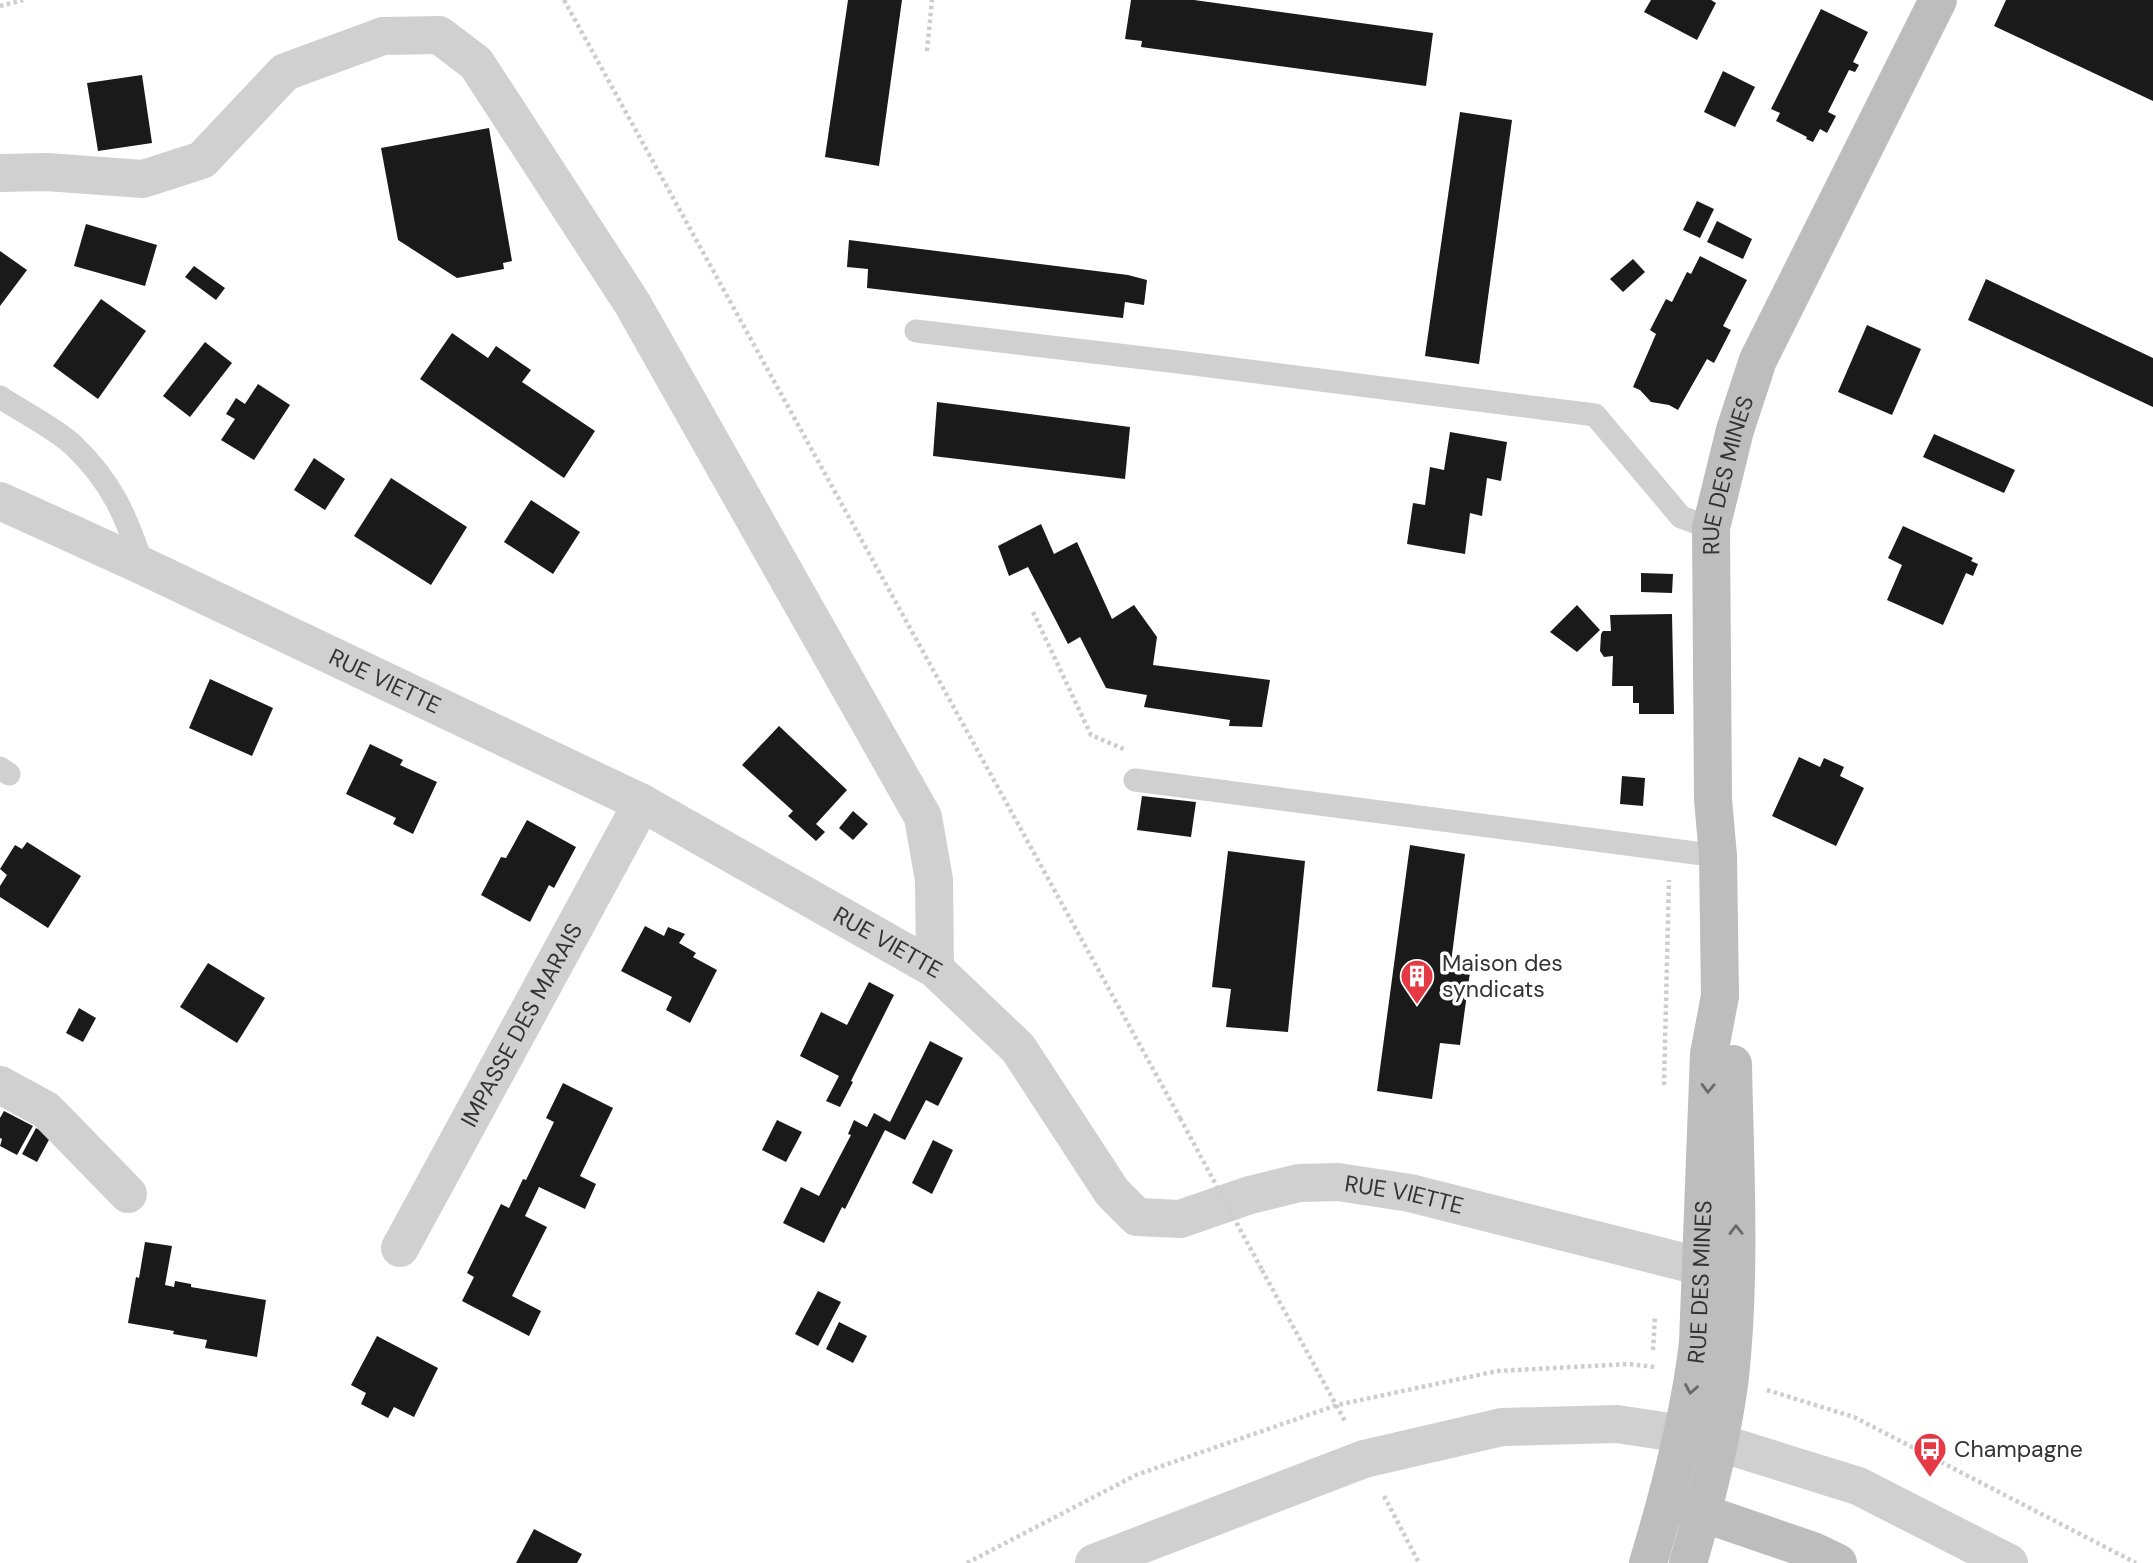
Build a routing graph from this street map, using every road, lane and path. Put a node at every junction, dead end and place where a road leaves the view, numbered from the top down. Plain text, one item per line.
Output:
1 (23, 0) edge
2 (564, 0) edge
3 (932, 0) edge
4 (1938, 0) edge
5 (0, 6) edge
6 (927, 51) dead end
7 (0, 173) edge
8 (916, 331) dead end
9 (0, 397) edge
10 (0, 501) edge
11 (1711, 528) junction
12 (143, 566) junction
13 (1033, 612) dead end
14 (1135, 780) joint
15 (642, 803) junction
16 (1718, 856) junction
17 (935, 970) junction
18 (0, 1085) edge
19 (128, 1194) dead end
20 (400, 1248) dead end
21 (1719, 1265) junction
22 (1337, 1405) junction
23 (1683, 1434) junction
24 (1720, 1443) junction
25 (1364, 1458) junction
26 (1667, 1501) junction
27 (1703, 1513) junction
28 (967, 1563) edge
29 (1094, 1563) edge
30 (1419, 1563) edge
31 (1648, 1563) edge
32 (1688, 1563) edge
33 (1838, 1563) edge
34 (2009, 1563) edge

1 - 5 path
2 - 22 path, bridge
3 - 6 path
4 - 11 street, RUE DES MINES
7 - 17 street
8 - 11 lane
9 - 12 lane
10 - 12 street, RUE VIETTE
11 - 16 street, RUE DES MINES
12 - 15 street, RUE VIETTE
13 - 14 path
14 - 16 lane
15 - 17 street, RUE VIETTE
15 - 20 street, IMPASSE DES MARAIS
16 - 21 street, RUE DES MINES
17 - 21 street, RUE VIETTE
18 - 19 street
21 -> 23 street, RUE DES MINES
21 - 24 street, RUE DES MINES
22 - 25 path
22 - 28 path
23 - 24 street
23 - 25 street
23 - 26 street, RUE DES MINES
24 - 27 street, RUE DES MINES
24 - 34 street
25 - 29 street
25 - 30 path
26 - 27 street
26 - 31 street, RUE DES MINES
27 - 32 street, RUE DES MINES
27 - 33 street

